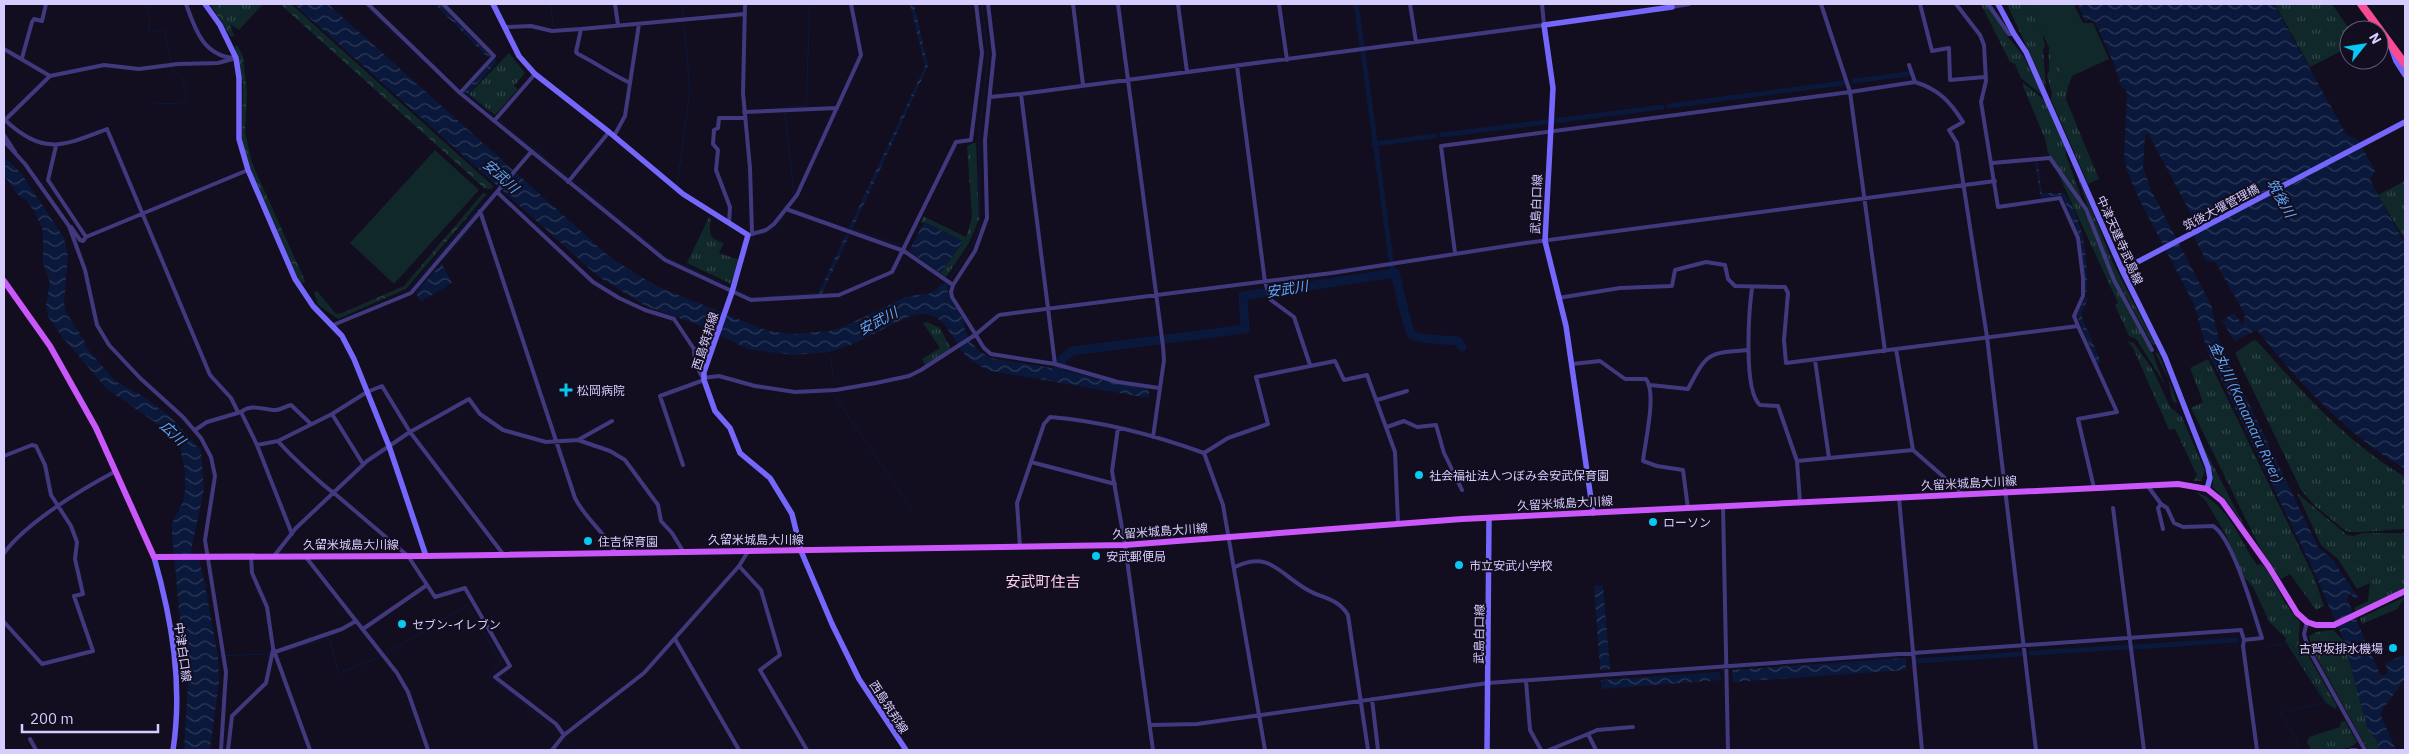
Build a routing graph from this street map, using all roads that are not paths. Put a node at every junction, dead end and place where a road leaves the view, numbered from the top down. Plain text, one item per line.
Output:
1 (46, 4) edge
2 (186, 4) edge
3 (205, 4) edge
4 (368, 4) edge
5 (443, 4) edge
6 (492, 4) edge
7 (616, 4) edge
8 (745, 4) edge
9 (851, 4) edge
10 (976, 4) edge
11 (988, 4) edge
12 (1073, 4) edge
13 (1118, 4) edge
14 (1178, 4) edge
15 (1279, 4) edge
16 (1410, 4) edge
17 (1542, 4) edge
18 (1689, 4) edge
19 (1821, 4) edge
20 (1920, 4) edge
21 (1956, 4) edge
22 (1988, 4) edge
23 (1998, 4) edge
24 (2361, 4) edge
25 (1671, 6) edge
26 (745, 14) junction
27 (639, 24) junction
28 (618, 25) junction
29 (1544, 25) junction
30 (505, 27) junction
31 (581, 29) junction
32 (2014, 34) junction
33 (1416, 42) junction
34 (2391, 47) junction
35 (4, 49) edge
36 (22, 58) junction
37 (236, 58) junction
38 (1286, 60) junction
39 (2405, 64) edge
40 (1909, 65) dead end
41 (1237, 66) junction
42 (1187, 72) junction
43 (535, 74) junction
44 (2405, 75) edge
45 (50, 76) junction
46 (1986, 77) junction
47 (1128, 79) junction
48 (1915, 82) junction
49 (630, 83) junction
50 (1083, 85) junction
51 (1850, 92) junction
52 (460, 93) junction
53 (1020, 94) junction
54 (990, 97) junction
55 (837, 108) junction
56 (744, 112) junction
57 (745, 118) junction
58 (4, 121) edge
59 (494, 121) junction
60 (2405, 122) edge
61 (1550, 132) junction
62 (611, 134) junction
63 (4, 135) edge
64 (4, 142) edge
65 (56, 146) junction
66 (15, 152) junction
67 (531, 152) junction
68 (1992, 163) junction
69 (248, 170) junction
70 (1995, 181) junction
71 (568, 182) junction
72 (1964, 186) junction
73 (498, 191) junction
74 (1866, 198) junction
75 (786, 209) junction
76 (480, 211) junction
77 (143, 213) junction
78 (729, 223) junction
79 (69, 226) junction
80 (750, 234) junction
81 (86, 238) junction
82 (1545, 241) junction
83 (904, 251) junction
84 (1455, 253) junction
85 (2124, 269) junction
86 (4, 281) edge
87 (1266, 283) junction
88 (953, 285) junction
89 (1752, 288) junction
90 (732, 292) junction
91 (1157, 294) junction
92 (1558, 298) junction
93 (1048, 308) junction
94 (333, 325) junction
95 (2078, 326) junction
96 (974, 335) junction
97 (1987, 337) junction
98 (694, 349) junction
99 (1896, 349) junction
100 (711, 350) junction
101 (1748, 350) junction
102 (2152, 350) dead end
103 (1886, 351) junction
104 (1815, 360) junction
105 (1055, 364) junction
106 (1572, 364) junction
107 (1310, 365) junction
108 (704, 379) junction
109 (1650, 386) junction
110 (1159, 388) junction
111 (1406, 390) dead end
112 (367, 392) junction
113 (1377, 400) junction
114 (239, 412) junction
115 (332, 414) junction
116 (612, 421) dead end
117 (311, 424) junction
118 (1387, 427) junction
119 (1118, 428) junction
120 (195, 430) junction
121 (410, 432) junction
122 (1153, 437) junction
123 (578, 440) junction
124 (278, 441) junction
125 (556, 441) junction
126 (257, 446) junction
127 (389, 446) junction
128 (1913, 450) junction
129 (1204, 453) junction
130 (4, 456) edge
131 (1829, 458) junction
132 (1797, 461) junction
133 (1031, 462) junction
134 (363, 464) junction
135 (683, 465) dead end
136 (116, 471) junction
137 (1115, 484) junction
138 (2147, 485) junction
139 (2094, 488) junction
140 (2207, 489) junction
141 (1462, 490) dead end
142 (2007, 492) junction
143 (334, 493) junction
144 (1962, 493) junction
145 (1899, 498) junction
146 (1800, 502) junction
147 (2161, 504) junction
148 (1723, 506) junction
149 (57, 507) junction
150 (2113, 508) dead end
151 (1688, 509) junction
152 (1593, 513) junction
153 (1489, 518) junction
154 (1398, 523) junction
155 (2164, 529) dead end
156 (292, 534) junction
157 (1230, 537) junction
158 (1125, 545) junction
159 (1020, 546) junction
160 (739, 550) junction
161 (750, 550) junction
162 (683, 551) junction
163 (801, 551) junction
164 (615, 552) junction
165 (4, 553) edge
166 (503, 554) junction
167 (207, 555) junction
168 (251, 556) junction
169 (274, 556) junction
170 (305, 556) junction
171 (408, 556) junction
172 (426, 556) junction
173 (154, 557) junction
174 (744, 560) junction
175 (739, 566) junction
176 (1234, 567) junction
177 (427, 585) junction
178 (2405, 591) edge
179 (356, 621) junction
180 (4, 622) edge
181 (2307, 622) junction
182 (363, 629) junction
183 (675, 639) junction
184 (2131, 639) junction
185 (2244, 640) junction
186 (2024, 646) junction
187 (274, 650) junction
188 (1912, 654) junction
189 (1727, 667) junction
190 (1526, 681) junction
191 (1488, 683) junction
192 (1372, 699) junction
193 (1361, 701) junction
194 (1259, 714) junction
195 (1151, 725) junction
196 (1633, 727) dead end
197 (1588, 734) junction
198 (564, 735) junction
199 (30, 739) dead end
200 (36, 750) edge
201 (173, 750) edge
202 (221, 750) edge
203 (228, 750) edge
204 (310, 750) edge
205 (428, 750) edge
206 (552, 750) edge
207 (740, 750) edge
208 (807, 750) edge
209 (906, 750) edge
210 (1153, 750) edge
211 (1265, 750) edge
212 (1368, 750) edge
213 (1378, 750) edge
214 (1487, 750) edge
215 (1542, 750) edge
216 (1549, 750) edge
217 (1596, 750) edge
218 (1728, 750) edge
219 (1922, 750) edge
220 (2036, 750) edge
221 (2144, 750) edge
222 (2256, 750) edge
223 (2351, 750) edge
224 (2356, 750) edge
225 (2365, 750) edge

1 - 36 street
2 - 37 street
3 - 37 main road
4 - 52 street
5 - 52 street
6 - 30 main road
7 - 28 street
8 - 26 street
9 - 55 street
10 - 83 street
11 - 54 street
12 - 50 street
13 - 47 street
14 - 42 street
15 - 38 street
16 - 33 street
17 - 29 street
18 - 25 street
19 - 51 street
20 - 46 street
21 - 46 street
22 - 32 street
23 - 32 main road, 中津天建寺武島線
24 - 34 highway
25 - 29 main road
26 - 27 street
26 - 56 street
27 - 28 street
27 - 49 street
28 - 31 street
29 - 33 street
29 - 61 main road, 武島白口線
30 - 31 street
30 - 43 main road
31 - 49 street
32 - 85 main road, 中津天建寺武島線
33 - 38 street
34 - 39 highway
34 - 44 main road
35 - 36 street
36 - 45 street
37 - 45 street
37 - 69 main road
38 - 41 street
40 - 48 street
41 - 42 street
41 - 87 street
42 - 47 street
43 - 59 street
43 - 62 main road
45 - 58 street
46 - 68 street
47 - 50 street
47 - 91 street
48 - 51 street
48 - 72 street
49 - 62 street
50 - 53 street
51 - 61 street
51 - 74 street
52 - 59 street
53 - 54 street
53 - 93 street
54 - 88 street
55 - 56 street
55 - 75 street
56 - 57 street
57 - 78 street
57 - 80 street
58 - 65 street
59 - 67 street
60 - 85 main road, 筑後大堰管理橋
61 - 82 main road, 武島白口線
61 - 84 street
62 - 71 street
62 - 78 main road
63 - 66 street
64 - 66 street
65 - 77 street
65 - 81 street
66 - 79 street
67 - 71 street
67 - 73 street
68 - 70 street
68 - 102 street
69 - 77 street
69 - 94 main road
70 - 72 street
70 - 95 street
71 - 90 street
72 - 74 street
72 - 97 street
73 - 76 street
73 - 98 street
74 - 82 street
74 - 103 street
75 - 80 street
75 - 83 street
76 - 94 street
76 - 125 street
77 - 81 street
77 - 114 street
78 - 80 main road
79 - 81 street
79 - 120 street
80 - 90 main road, 西島筑邦線
82 - 84 street
82 - 92 main road, 武島白口線
83 - 88 street
83 - 90 street
84 - 87 street
85 - 140 main road, 中津天建寺武島線
86 - 136 main road
87 - 91 street
87 - 107 street
88 - 96 street
89 - 92 street
89 - 101 street
89 - 104 street
90 - 100 main road, 西島筑邦線
91 - 93 street
91 - 110 street
92 - 106 main road, 武島白口線
93 - 96 street
93 - 105 street
94 - 112 main road
95 - 97 street
95 - 139 street
96 - 105 street
96 - 108 street
97 - 99 street
97 - 142 street
98 - 100 street
98 - 108 street
99 - 103 street
99 - 128 street
100 - 108 main road, 西島筑邦線
101 - 109 street
101 - 132 street
103 - 104 street
104 - 131 street
105 - 110 street
106 - 109 street
106 - 152 main road, 武島白口線
107 - 113 street
107 - 129 street
108 - 135 street
108 - 163 main road, 西島筑邦線
109 - 151 street
110 - 122 street
111 - 113 street
112 - 115 street
112 - 121 street
112 - 127 main road
113 - 118 street
114 - 117 street
114 - 120 street
114 - 126 street
115 - 117 street
115 - 134 street
116 - 123 street
117 - 124 street
118 - 141 street
118 - 154 street
119 - 122 street
119 - 133 street
119 - 137 street
120 - 167 street
121 - 125 street
121 - 127 street
121 - 166 street
122 - 129 street
123 - 125 street
123 - 162 street
124 - 126 street
124 - 143 street
125 - 164 street
126 - 156 street
127 - 134 street
127 - 172 main road
128 - 131 street
128 - 144 street
129 - 157 street
130 - 149 street
131 - 132 street
132 - 146 street
133 - 137 street
133 - 159 street
134 - 143 street
136 - 149 street
136 - 173 main road
137 - 158 street
138 - 139 main road, 久留米城島大川線
138 - 140 main road, 久留米城島大川線
138 - 147 street
139 - 142 main road, 久留米城島大川線
140 - 181 main road
142 - 144 main road, 久留米城島大川線
142 - 186 street
143 - 156 street
143 - 171 street
144 - 145 main road, 久留米城島大川線
145 - 146 main road, 久留米城島大川線
145 - 188 street
146 - 148 main road, 久留米城島大川線
147 - 155 street
147 - 185 street
148 - 151 main road, 久留米城島大川線
148 - 189 street
149 - 165 street
149 - 180 street
150 - 184 street
151 - 152 main road, 久留米城島大川線
152 - 153 main road, 久留米城島大川線
153 - 154 main road, 久留米城島大川線
153 - 191 main road, 武島白口線
154 - 157 main road, 久留米城島大川線
156 - 169 street
157 - 158 main road, 久留米城島大川線
157 - 176 street
158 - 159 main road, 久留米城島大川線
158 - 195 street
159 - 163 main road, 久留米城島大川線
160 - 161 main road, 久留米城島大川線
160 - 162 main road, 久留米城島大川線
160 - 174 street
161 - 163 main road, 久留米城島大川線
161 - 174 street
162 - 164 main road, 久留米城島大川線
163 - 209 main road, 西島筑邦線
164 - 166 main road, 久留米城島大川線
166 - 172 main road, 久留米城島大川線
167 - 168 main road, 久留米城島大川線
167 - 173 main road, 久留米城島大川線
167 - 202 street
168 - 169 main road, 久留米城島大川線
168 - 187 street
169 - 170 main road, 久留米城島大川線
170 - 171 main road, 久留米城島大川線
170 - 179 street
171 - 172 main road, 久留米城島大川線
171 - 177 street
173 - 201 main road, 中津白口線
174 - 175 street
175 - 183 street
175 - 208 street
176 - 193 street
176 - 194 street
177 - 182 street
177 - 198 street
178 - 181 main road
179 - 182 street
179 - 187 street
181 - 225 street
182 - 205 street
183 - 198 street
183 - 207 street
184 - 185 street
184 - 186 street
184 - 221 street
185 - 222 street
186 - 188 street
186 - 220 street
187 - 203 street
187 - 204 street
188 - 189 street
188 - 219 street
189 - 190 street
189 - 218 street
190 - 191 street
190 - 215 street
191 - 192 street
191 - 214 main road, 武島白口線
192 - 193 street
192 - 213 street
193 - 194 street
193 - 212 street
194 - 195 street
194 - 211 street
195 - 210 street
196 - 197 street
197 - 216 street
197 - 217 street
198 - 206 street
199 - 200 street
223 - 224 street

